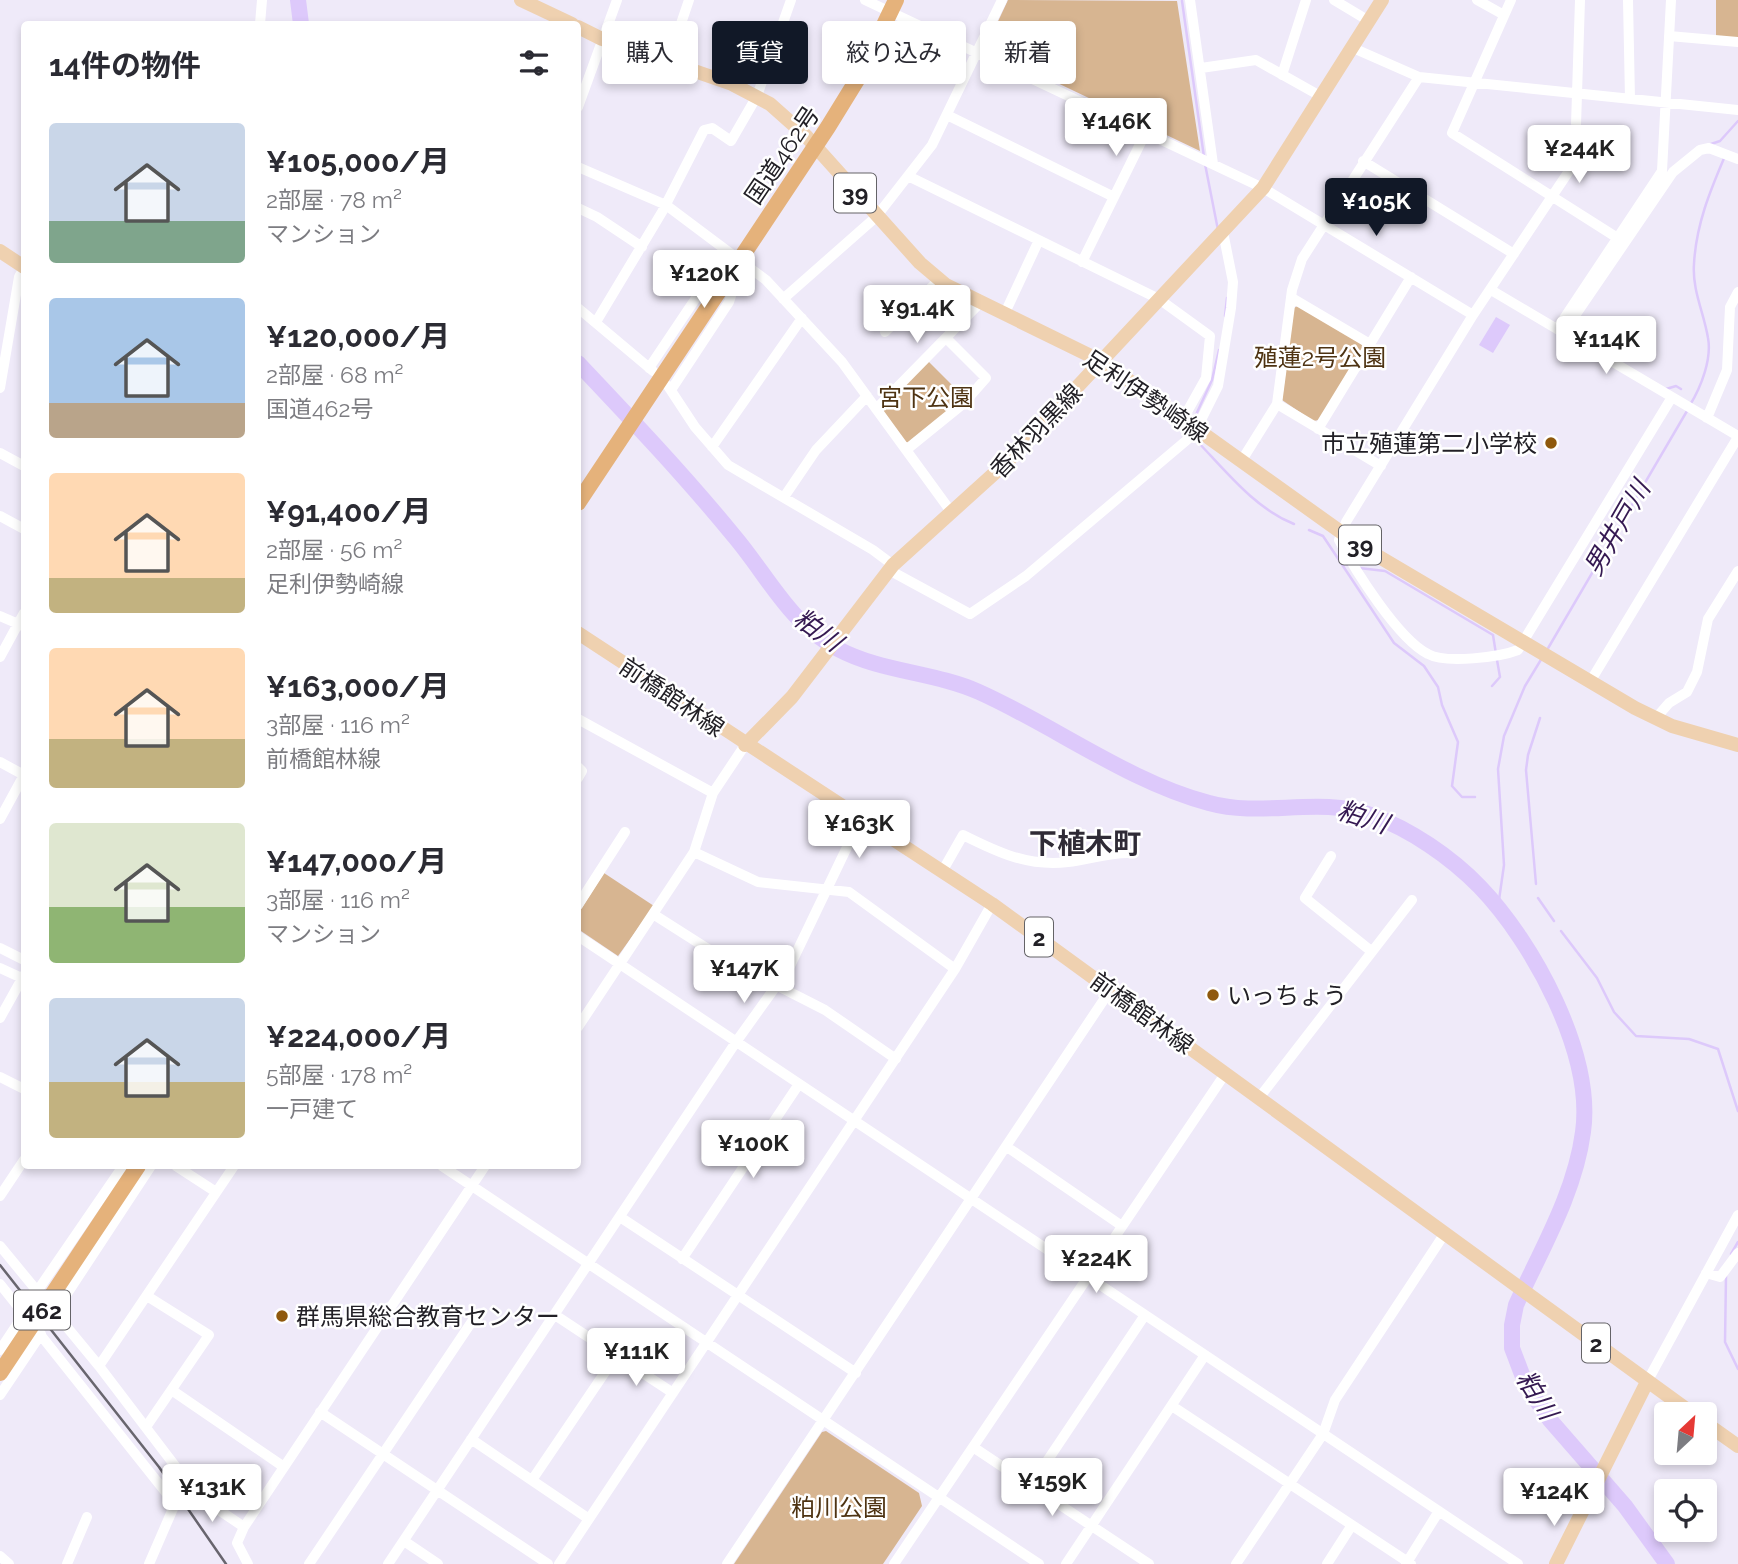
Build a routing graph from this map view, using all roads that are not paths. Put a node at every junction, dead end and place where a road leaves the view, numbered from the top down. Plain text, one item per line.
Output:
1 (262, 0) edge
2 (521, 0) edge
3 (617, 0) edge
4 (689, 0) edge
5 (791, 0) edge
6 (865, 0) edge
7 (1002, 0) edge
8 (1190, 0) edge
9 (1306, 0) edge
10 (1334, 0) edge
11 (1382, 0) edge
12 (1477, 0) edge
13 (1511, 0) edge
14 (1580, 0) edge
15 (1628, 0) edge
16 (1671, 0) edge
17 (894, 6) edge
18 (1504, 15) junction
19 (260, 21) edge
20 (566, 21) edge
21 (609, 21) edge
22 (682, 21) edge
23 (1369, 21) junction
24 (581, 28) edge
25 (1669, 36) junction
26 (602, 39) joint
27 (1738, 42) edge
28 (1353, 48) junction
29 (977, 53) junction
30 (1201, 68) junction
31 (698, 73) edge
32 (1282, 75) junction
33 (1419, 77) junction
34 (1472, 83) junction
35 (1576, 95) junction
36 (757, 96) junction
37 (1322, 97) junction
38 (581, 98) edge
39 (1630, 99) junction
40 (1666, 102) junction
41 (1738, 110) edge
42 (947, 115) junction
43 (1146, 132) junction
44 (815, 147) junction
45 (1738, 159) edge
46 (1207, 161) junction
47 (1363, 161) junction
48 (581, 168) edge
49 (908, 176) junction
50 (1263, 188) junction
51 (1114, 197) junction
52 (1552, 197) junction
53 (666, 205) junction
54 (581, 209) edge
55 (876, 217) junction
56 (1323, 225) junction
57 (1220, 235) junction
58 (1616, 237) junction
59 (1039, 240) junction
60 (642, 247) junction
61 (0, 251) edge
62 (1514, 254) junction
63 (739, 262) junction
64 (1082, 262) junction
65 (21, 265) edge
66 (21, 273) edge
67 (728, 277) junction
68 (1411, 277) junction
69 (939, 280) junction
70 (1490, 290) junction
71 (1738, 292) edge
72 (1292, 298) junction
73 (783, 299) junction
74 (1159, 299) junction
75 (979, 304) junction
76 (581, 310) edge
77 (1004, 315) junction
78 (1473, 315) junction
79 (802, 318) junction
80 (596, 322) junction
81 (1557, 329) junction
82 (885, 332) dead end
83 (946, 338) junction
84 (1370, 344) junction
85 (1103, 362) junction
86 (0, 388) edge
87 (867, 396) junction
88 (1677, 400) junction
89 (1277, 404) junction
90 (876, 409) junction
91 (1707, 418) junction
92 (1191, 428) junction
93 (1318, 429) junction
94 (1738, 437) edge
95 (712, 447) junction
96 (906, 450) junction
97 (1, 455) edge
98 (1242, 460) junction
99 (21, 465) edge
100 (1381, 466) junction
101 (784, 497) junction
102 (581, 498) edge
103 (952, 513) junction
104 (0, 516) edge
105 (21, 527) edge
106 (1341, 533) junction
107 (891, 568) junction
108 (1738, 571) edge
109 (0, 616) edge
110 (21, 625) edge
111 (21, 626) edge
112 (581, 636) edge
113 (1529, 644) junction
114 (0, 657) edge
115 (1590, 682) junction
116 (1656, 718) junction
117 (581, 724) edge
118 (745, 744) junction
119 (1738, 745) edge
120 (0, 762) edge
121 (21, 773) edge
122 (21, 780) edge
123 (713, 793) junction
124 (861, 818) junction
125 (0, 819) edge
126 (625, 832) dead end
127 (694, 852) junction
128 (1128, 853) dead end
129 (1331, 856) dead end
130 (943, 870) junction
131 (828, 889) junction
132 (581, 900) edge
133 (1412, 900) dead end
134 (992, 904) junction
135 (653, 914) junction
136 (581, 938) edge
137 (0, 948) edge
138 (1371, 951) junction
139 (21, 958) edge
140 (620, 964) junction
141 (0, 968) edge
142 (956, 969) junction
143 (21, 977) edge
144 (21, 983) edge
145 (777, 987) junction
146 (1111, 989) junction
147 (0, 1018) edge
148 (581, 1022) edge
149 (736, 1042) junction
150 (896, 1059) junction
151 (1225, 1074) junction
152 (0, 1077) edge
153 (799, 1084) junction
154 (21, 1088) edge
155 (1259, 1098) junction
156 (855, 1121) junction
157 (1007, 1147) junction
158 (21, 1164) edge
159 (121, 1169) edge
160 (136, 1169) edge
161 (149, 1169) edge
162 (181, 1169) edge
163 (232, 1169) edge
164 (447, 1169) edge
165 (483, 1169) edge
166 (472, 1185) junction
167 (216, 1192) junction
168 (0, 1196) edge
169 (972, 1199) junction
170 (1738, 1215) edge
171 (620, 1217) junction
172 (1122, 1226) junction
173 (1445, 1233) junction
174 (0, 1246) edge
175 (1738, 1253) edge
176 (681, 1259) junction
177 (590, 1263) junction
178 (1706, 1273) junction
179 (1089, 1278) junction
180 (0, 1284) edge
181 (38, 1290) junction
182 (147, 1296) junction
183 (737, 1296) junction
184 (55, 1312) junction
185 (24, 1314) junction
186 (477, 1314) dead end
187 (555, 1315) junction
188 (1145, 1315) junction
189 (0, 1325) edge
190 (11, 1333) junction
191 (41, 1334) junction
192 (708, 1342) junction
193 (0, 1350) edge
194 (1205, 1355) junction
195 (616, 1356) junction
196 (99, 1366) junction
197 (0, 1373) edge
198 (856, 1373) junction
199 (1647, 1382) junction
200 (173, 1391) junction
201 (673, 1393) junction
202 (0, 1395) edge
203 (1676, 1402) edge
204 (1172, 1406) junction
205 (320, 1412) junction
206 (824, 1420) junction
207 (146, 1427) junction
208 (1717, 1431) edge
209 (1323, 1434) junction
210 (471, 1439) junction
211 (1738, 1446) edge
212 (972, 1447) junction
213 (383, 1454) junction
214 (284, 1467) junction
215 (532, 1480) junction
216 (1290, 1484) junction
217 (1031, 1485) junction
218 (438, 1491) junction
219 (198, 1496) junction
220 (939, 1497) junction
221 (175, 1504) junction
222 (1439, 1511) junction
223 (88, 1517) dead end
224 (589, 1519) junction
225 (1352, 1525) junction
226 (1092, 1526) junction
227 (244, 1527) junction
228 (404, 1541) junction
229 (0, 1556) edge
230 (1408, 1563) edge
231 (9, 1564) edge
232 (67, 1564) edge
233 (149, 1564) edge
234 (248, 1564) edge
235 (309, 1564) edge
236 (388, 1564) edge
237 (438, 1564) edge
238 (548, 1564) edge
239 (559, 1564) edge
240 (727, 1564) edge
241 (894, 1564) edge
242 (1039, 1564) edge
243 (1066, 1564) edge
244 (1149, 1564) edge
245 (1236, 1564) edge
246 (1327, 1564) edge
247 (1518, 1564) edge
248 (1556, 1564) edge

1 - 19 street
2 - 20 main road
3 - 21 street
4 - 22 street
5 - 36 street
6 - 17 street
7 - 29 street
8 - 30 street
9 - 32 street
10 - 23 street
11 - 23 main road, 香林羽黒線
12 - 18 street
13 - 18 street
14 - 35 street
15 - 39 street
16 - 25 street
17 - 29 street
17 - 44 highway, 国道462号
18 - 34 street
23 - 28 main road, 香林羽黒線
24 - 26 main road, 足利伊勢崎線 / 39
25 - 27 street
25 - 40 street
26 - 38 street
28 - 33 street
28 - 37 main road, 香林羽黒線
29 - 42 street
29 - 43 street
30 - 32 street
30 - 46 street
31 - 36 main road, 足利伊勢崎線 / 39
32 - 37 street
33 - 34 street
33 - 47 street
34 - 35 street
34 - 52 street
35 - 39 street
35 - 52 street
36 - 44 main road, 足利伊勢崎線 / 39
36 - 53 street
37 - 50 main road, 香林羽黒線
39 - 40 street
40 - 41 street
40 - 58 street
42 - 49 street
42 - 51 street
43 - 46 street
43 - 51 street
44 - 55 main road, 足利伊勢崎線 / 39
44 - 63 highway, 国道462号
45 - 81 street
46 - 50 street
47 - 56 street
47 - 62 street
48 - 53 street
49 - 55 street
49 - 59 street
50 - 56 street
50 - 57 main road, 香林羽黒線
51 - 64 street
52 - 58 street
52 - 62 street
53 - 60 street
53 - 63 street
54 - 60 street
55 - 69 main road, 足利伊勢崎線 / 39
55 - 73 street
56 - 68 street
56 - 72 street
57 - 74 main road, 香林羽黒線
57 - 92 street
58 - 81 street
59 - 64 street
59 - 77 street
60 - 80 street
61 - 65 main road
62 - 70 street
63 - 67 highway, 国道462号
63 - 73 street
64 - 74 street
66 - 86 street
67 - 80 street
67 - 95 street
67 - 102 highway, 国道462号
68 - 78 street
68 - 84 street
69 - 75 main road, 足利伊勢崎線 / 39
69 - 82 street
70 - 78 street
70 - 81 street
71 - 91 street
72 - 84 street
72 - 89 street
73 - 79 street
74 - 85 main road, 香林羽黒線
74 - 92 street
75 - 77 main road, 足利伊勢崎線 / 39
75 - 83 street
76 - 80 street
77 - 85 main road, 足利伊勢崎線 / 39
78 - 100 street
79 - 87 street
79 - 95 street
81 - 88 street
83 - 90 street
83 - 96 street
84 - 93 street
85 - 92 main road, 足利伊勢崎線 / 39
85 - 103 main road, 香林羽黒線
87 - 90 street
87 - 101 street
88 - 91 street
88 - 113 street
89 - 93 street
89 - 98 street
90 - 96 street
91 - 94 street
92 - 98 main road, 足利伊勢崎線 / 39
92 - 107 street
93 - 100 street
94 - 115 street
95 - 101 street
96 - 103 street
97 - 99 street
98 - 106 main road, 足利伊勢崎線 / 39
100 - 106 street
101 - 107 street
103 - 107 main road, 香林羽黒線
104 - 105 street
106 - 113 main road, 足利伊勢崎線 / 39
106 - 113 street
107 - 118 main road, 香林羽黒線
108 - 116 street
109 - 110 street
111 - 114 street
112 - 118 main road, 前橋館林線 / 2
113 - 115 main road, 足利伊勢崎線 / 39
115 - 116 main road, 足利伊勢崎線 / 39
116 - 119 main road, 足利伊勢崎線 / 39
117 - 123 street
118 - 123 street
118 - 124 main road, 前橋館林線 / 2
120 - 121 street
122 - 125 street
123 - 127 street
124 - 130 main road, 前橋館林線 / 2
124 - 131 street
126 - 132 street
127 - 131 street
127 - 135 street
128 - 130 street
129 - 138 street
130 - 134 main road, 前橋館林線 / 2
131 - 142 street
131 - 145 street
133 - 138 street
134 - 142 street
134 - 146 main road, 前橋館林線 / 2
135 - 140 street
135 - 145 street
136 - 140 street
137 - 139 street
138 - 155 street
140 - 148 street
140 - 149 street
141 - 143 street
142 - 150 street
144 - 147 street
145 - 149 street
145 - 150 street
146 - 151 main road, 前橋館林線 / 2
146 - 157 street
149 - 153 street
149 - 171 street
150 - 156 street
151 - 155 main road, 前橋館林線 / 2
151 - 172 street
152 - 154 street
153 - 156 street
153 - 176 street
155 - 173 main road, 前橋館林線 / 2
156 - 169 street
156 - 183 street
157 - 169 street
157 - 172 street
158 - 168 street
159 - 181 street
160 - 197 highway, 462
161 - 184 street
162 - 167 street
163 - 167 street
164 - 166 street
165 - 166 street
166 - 177 street
166 - 205 street
167 - 182 street
169 - 179 street
169 - 198 street
170 - 178 street
171 - 176 street
171 - 177 street
172 - 179 street
173 - 199 main road, 前橋館林線 / 2
173 - 209 street
174 - 181 street
175 - 178 street
176 - 183 street
177 - 187 street
177 - 192 street
178 - 199 street
179 - 188 street
179 - 212 street
180 - 185 street
181 - 184 street
182 - 196 street
182 - 200 street
183 - 192 street
183 - 198 street
184 - 196 street
185 - 190 street
185 - 191 street
186 - 213 street
187 - 195 street
187 - 210 street
188 - 194 street
188 - 217 street
189 - 190 street
190 - 193 street
191 - 202 street
191 - 221 street
192 - 201 street
192 - 206 street
194 - 204 street
194 - 209 street
195 - 201 street
195 - 215 street
196 - 207 street
198 - 206 street
199 - 203 main road, 前橋館林線 / 2
199 - 248 main road
200 - 207 street
200 - 214 street
201 - 224 street
204 - 216 street
204 - 226 street
205 - 213 street
205 - 214 street
206 - 220 street
206 - 240 street
207 - 219 street
208 - 211 main road
209 - 216 street
209 - 222 street
210 - 215 street
210 - 218 street
212 - 217 street
212 - 220 street
213 - 218 street
213 - 235 street
214 - 227 street
215 - 224 street
216 - 225 street
216 - 245 street
217 - 226 street
218 - 228 street
218 - 238 street
219 - 221 street
219 - 227 street
220 - 241 street
220 - 242 street
221 - 233 street
222 - 230 street
222 - 247 street
223 - 232 street
224 - 239 street
225 - 230 street
225 - 246 street
226 - 243 street
226 - 244 street
227 - 234 street
228 - 236 street
228 - 237 street
229 - 231 street

